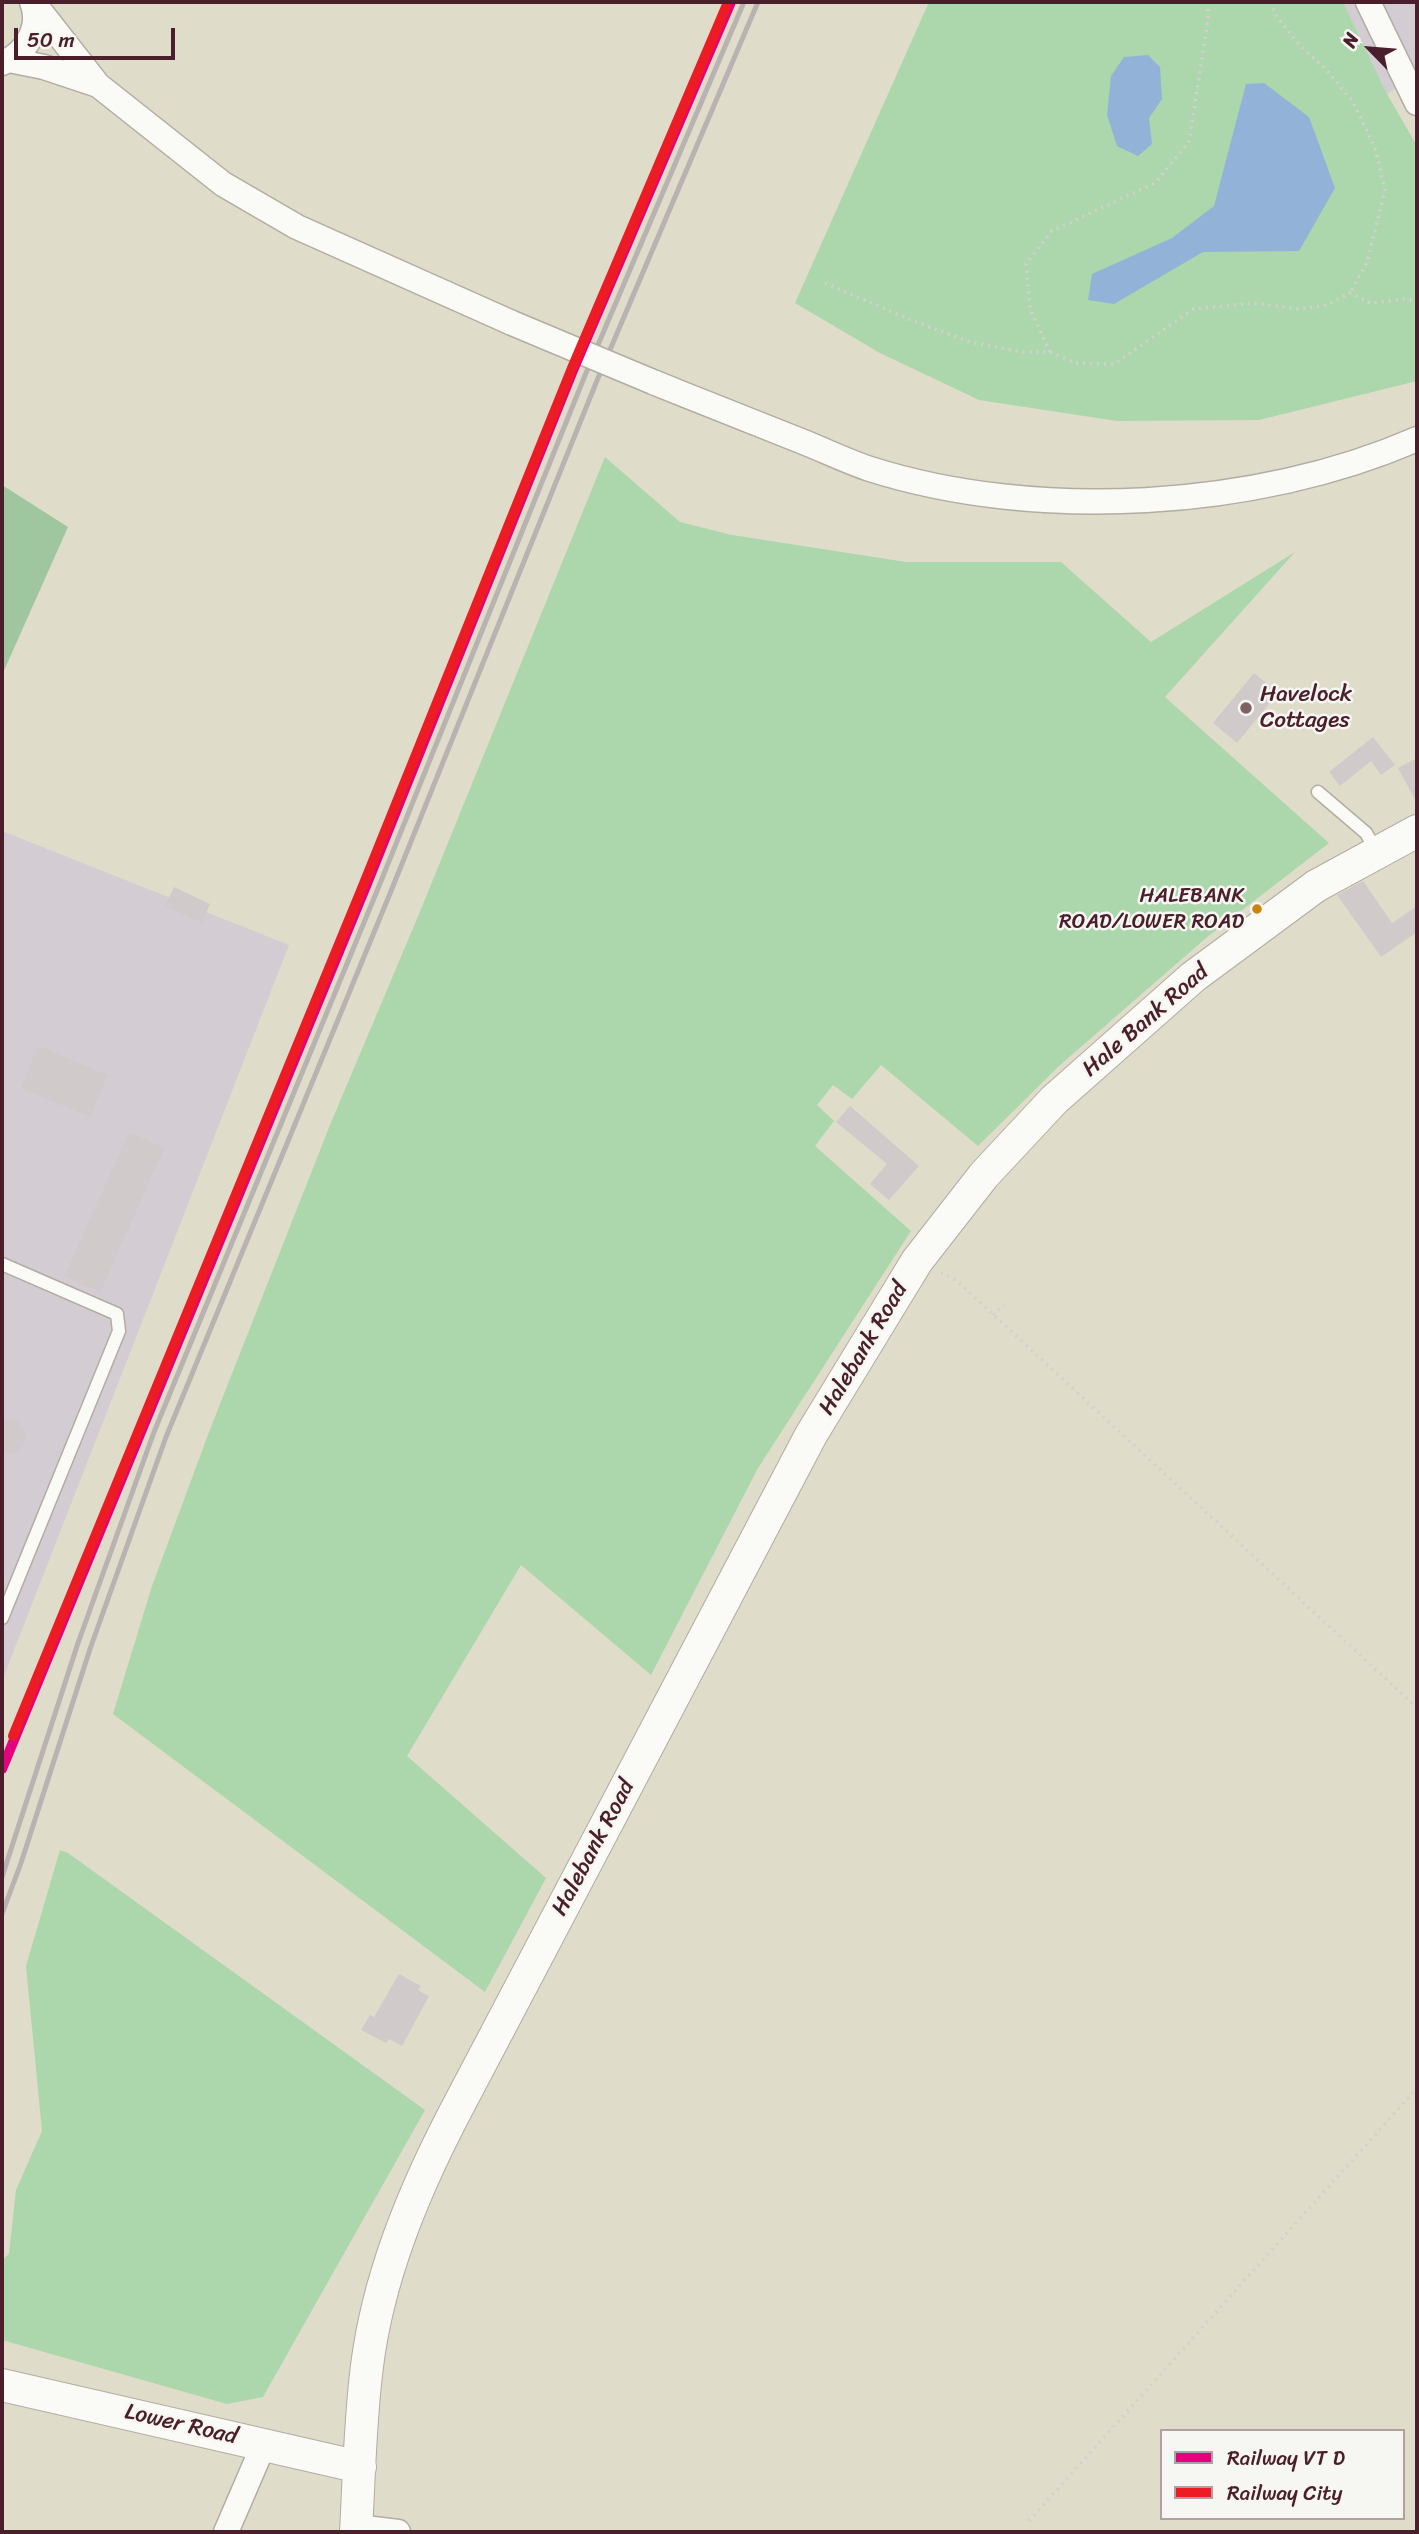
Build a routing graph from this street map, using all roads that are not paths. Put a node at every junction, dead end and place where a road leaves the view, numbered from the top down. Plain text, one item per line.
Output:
1 (33, 2) edge
2 (1368, 2) edge
3 (6, 62) edge
4 (98, 85) junction
5 (1417, 103) edge
6 (1417, 439) edge
7 (1318, 792) dead end
8 (1417, 831) edge
9 (1377, 852) junction
10 (917, 1261) joint
11 (2, 1264) edge
12 (2, 1618) edge
13 (2, 2385) edge
14 (264, 2444) junction
15 (360, 2467) junction
16 (356, 2530) edge
17 (226, 2532) edge
18 (398, 2532) edge

1 - 3 street
1 - 4 street
2 - 5 street
3 - 4 street
4 - 6 street, bridge
7 - 9 lane
8 - 9 street, Hale Bank Road
9 - 10 street, Hale Bank Road
10 - 15 street, Halebank Road
11 - 12 lane
13 - 14 street, Lower Road
14 - 15 street, Lower Road
14 - 17 street
15 - 16 street, Halebank Road
16 - 18 street

